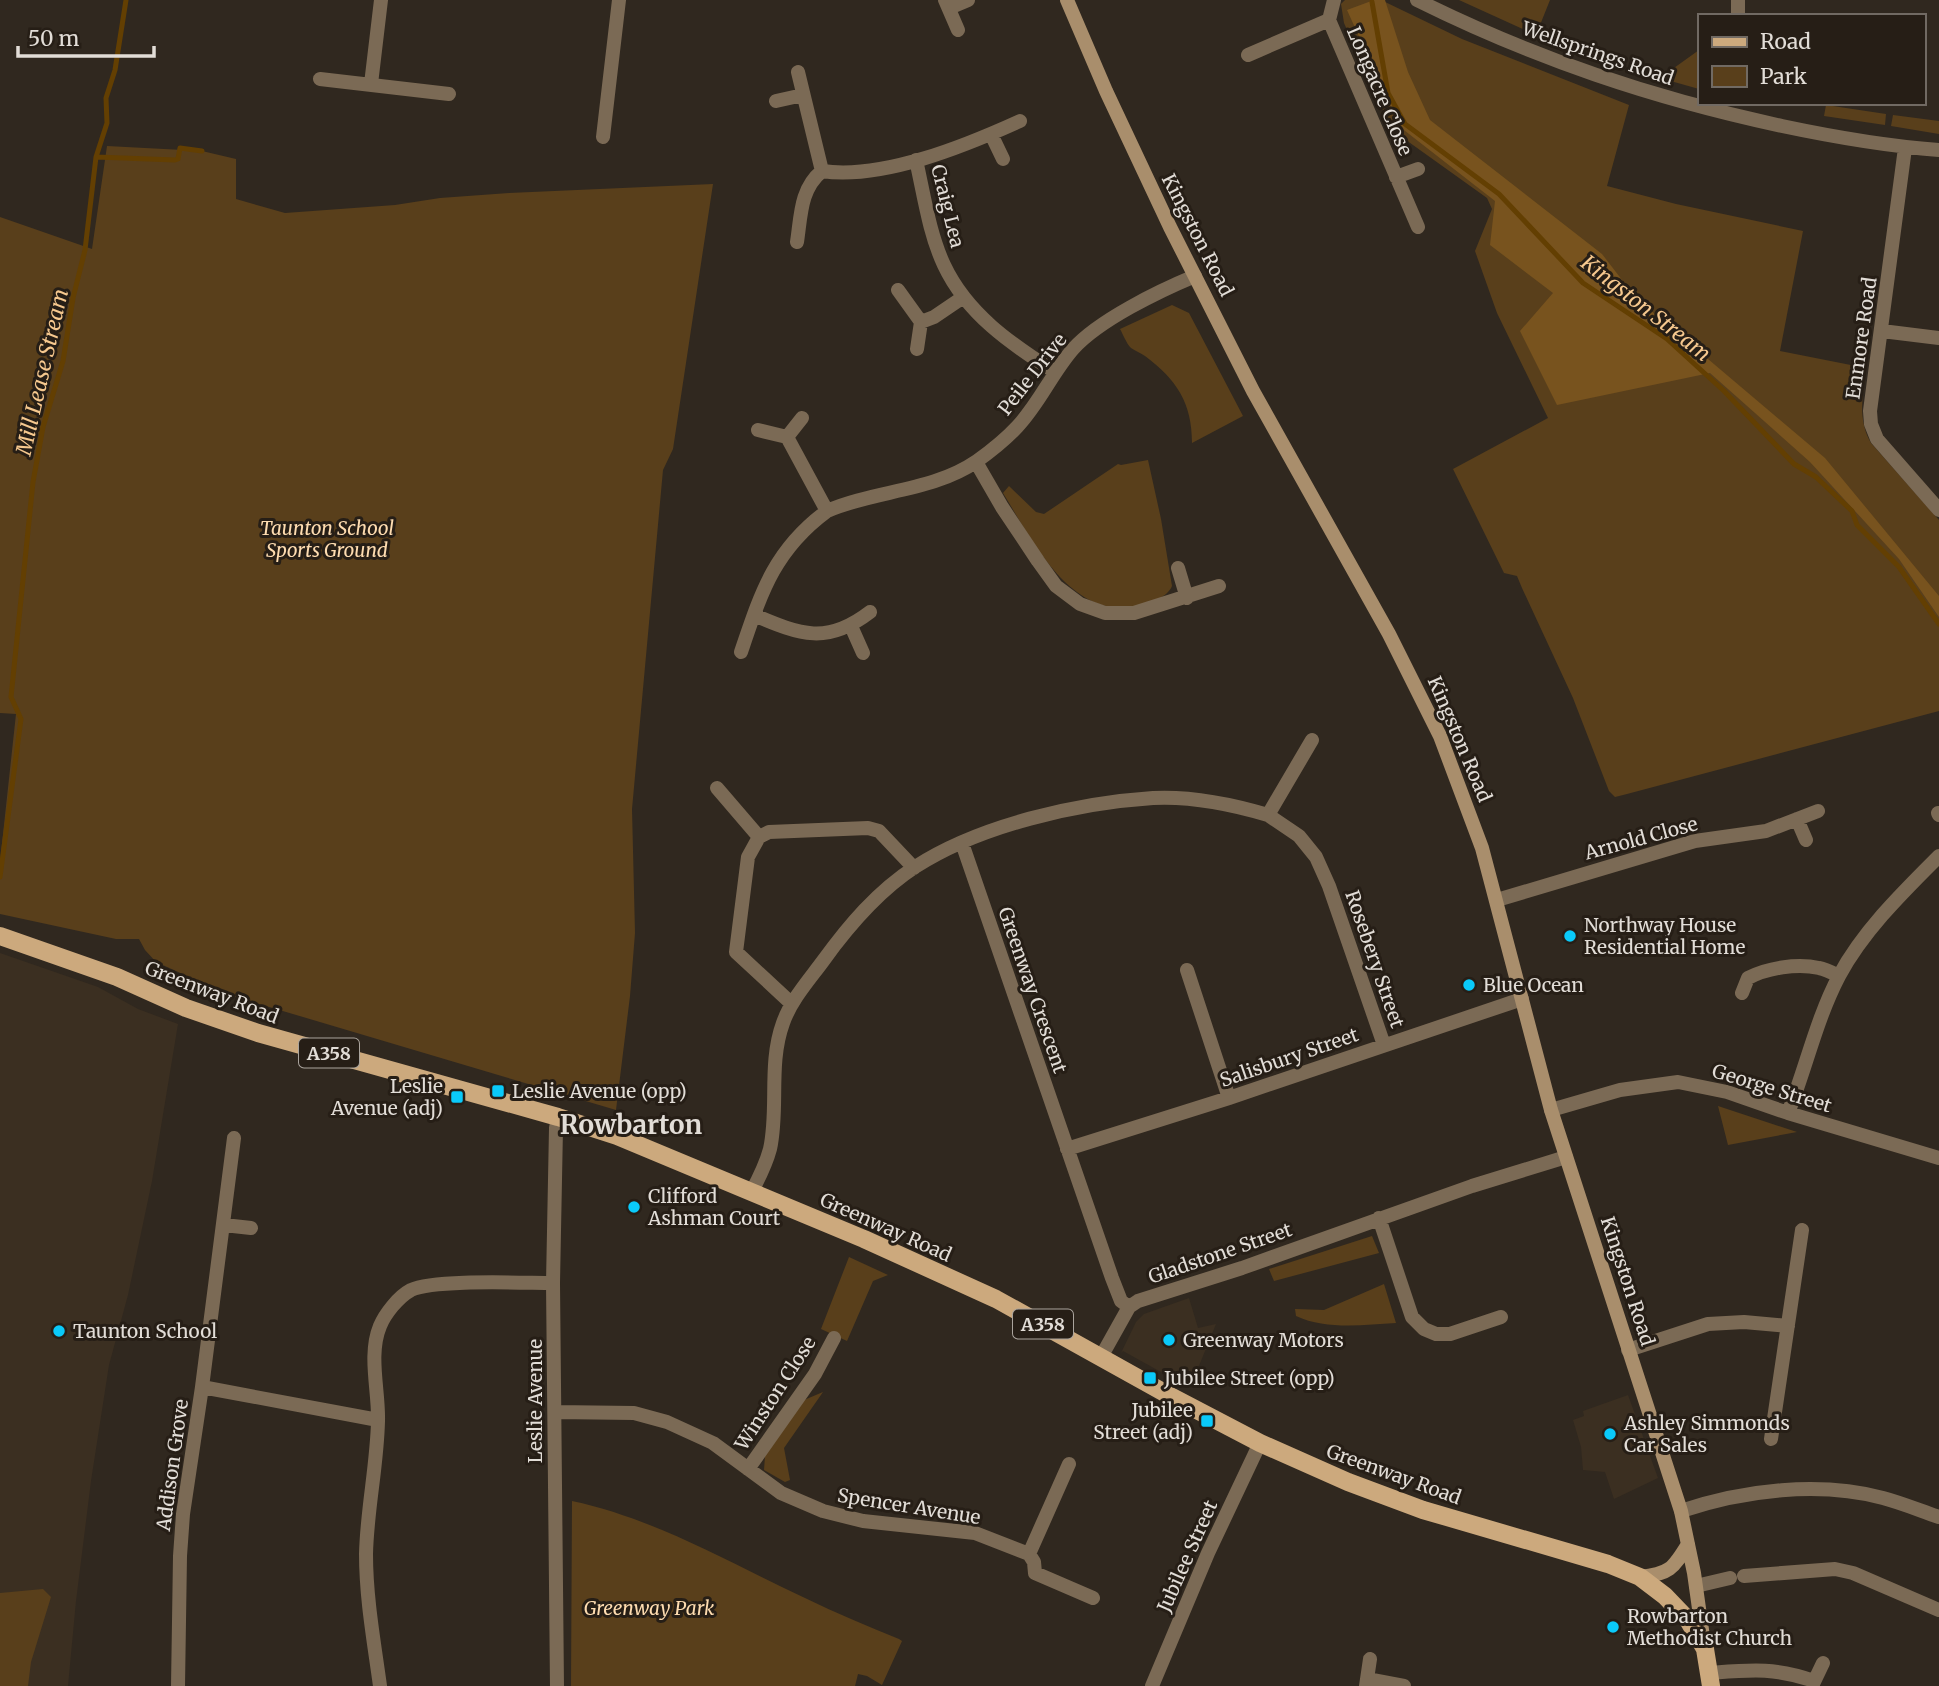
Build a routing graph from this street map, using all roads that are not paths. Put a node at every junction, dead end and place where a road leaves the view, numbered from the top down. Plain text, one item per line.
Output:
1 (381, 0) edge
2 (619, 0) edge
3 (968, 0) edge
4 (1067, 0) edge
5 (1334, 0) edge
6 (1417, 0) edge
7 (947, 4) edge
8 (1329, 20) junction
9 (958, 30) dead end
10 (1248, 55) dead end
11 (797, 72) dead end
12 (320, 79) dead end
13 (371, 84) junction
14 (449, 93) dead end
15 (803, 95) junction
16 (1698, 101) edge
17 (776, 102) dead end
18 (1717, 105) edge
19 (1735, 109) edge
20 (1020, 121) dead end
21 (991, 134) junction
22 (603, 137) dead end
23 (1905, 148) junction
24 (1939, 150) edge
25 (1003, 159) dead end
26 (916, 160) junction
27 (1418, 169) dead end
28 (822, 171) junction
29 (1396, 177) junction
30 (1418, 227) dead end
31 (797, 243) dead end
32 (1195, 276) junction
33 (898, 290) dead end
34 (962, 298) junction
35 (921, 321) junction
36 (1882, 331) junction
37 (1939, 338) edge
38 (917, 349) dead end
39 (1055, 372) junction
40 (802, 418) dead end
41 (758, 430) dead end
42 (787, 437) junction
43 (976, 462) junction
44 (1939, 510) edge
45 (827, 511) junction
46 (1178, 568) dead end
47 (1219, 586) dead end
48 (1187, 598) junction
49 (870, 612) dead end
50 (754, 615) junction
51 (851, 626) junction
52 (741, 652) dead end
53 (863, 653) dead end
54 (1312, 740) dead end
55 (717, 788) dead end
56 (1818, 811) dead end
57 (1268, 815) junction
58 (1797, 819) junction
59 (759, 837) junction
60 (1805, 840) dead end
61 (961, 843) junction
62 (1939, 856) edge
63 (914, 868) junction
64 (1497, 900) junction
65 (0, 936) edge
66 (1187, 970) dead end
67 (1839, 976) junction
68 (1742, 993) dead end
69 (1522, 999) junction
70 (792, 1004) junction
71 (1384, 1045) junction
72 (1229, 1098) junction
73 (1551, 1110) junction
74 (1788, 1114) junction
75 (558, 1117) junction
76 (234, 1138) dead end
77 (1067, 1149) junction
78 (1566, 1157) junction
79 (1939, 1158) edge
80 (751, 1193) junction
81 (1379, 1218) junction
82 (224, 1225) junction
83 (251, 1228) dead end
84 (1802, 1230) dead end
85 (553, 1283) junction
86 (1129, 1307) junction
87 (1501, 1317) dead end
88 (1788, 1326) junction
89 (834, 1338) dead end
90 (1628, 1350) junction
91 (1101, 1357) junction
92 (202, 1387) junction
93 (555, 1412) junction
94 (378, 1420) junction
95 (1771, 1439) dead end
96 (1260, 1443) junction
97 (1069, 1464) dead end
98 (748, 1469) junction
99 (1681, 1511) junction
100 (1939, 1517) edge
101 (1688, 1544) junction
102 (1029, 1554) junction
103 (1640, 1577) junction
104 (1696, 1586) junction
105 (1093, 1598) dead end
106 (1939, 1610) edge
107 (1704, 1649) junction
108 (1370, 1659) dead end
109 (1823, 1663) dead end
110 (1709, 1680) edge
111 (1366, 1682) edge
112 (1813, 1683) edge
113 (178, 1686) edge
114 (380, 1686) edge
115 (556, 1686) edge
116 (1152, 1686) edge
117 (1404, 1686) edge

1 - 13 street
2 - 22 street
3 - 7 street
4 - 32 street, Kingston Road
5 - 8 street, Longacre Close
6 - 16 street, Wellsprings Road
7 - 9 street
8 - 10 street, Longacre Close
8 - 29 street, Longacre Close
11 - 15 street
12 - 13 street
13 - 14 street
15 - 17 street
15 - 28 street
18 - 19 street, Wellsprings Road
19 - 23 street, Wellsprings Road
20 - 21 street, Craig Lea
21 - 25 street
21 - 26 street, Craig Lea
23 - 24 street, Wellsprings Road
23 - 36 street, Enmore Road
26 - 28 street, Craig Lea
26 - 34 street, Craig Lea
27 - 29 street, Longacre Close
28 - 31 street
29 - 30 street, Longacre Close
32 - 39 street, Peile Drive
32 - 64 street, Kingston Road
33 - 35 street
34 - 35 street
34 - 39 street, Craig Lea
35 - 38 street
36 - 37 street
36 - 44 street, Enmore Road
39 - 43 street, Peile Drive
40 - 42 street
41 - 42 street
42 - 45 street
43 - 45 street, Peile Drive
43 - 48 street
45 - 50 street, Peile Drive
46 - 48 street
47 - 48 street
49 - 51 street
50 - 51 street
50 - 52 street, Peile Drive
51 - 53 street
54 - 57 street
55 - 59 street
56 - 58 street, Arnold Close
57 - 61 street
57 - 71 street, Rosebery Street
58 - 60 street
58 - 64 street, Arnold Close
59 - 63 street
59 - 70 street
61 - 63 street
61 - 77 street, Greenway Crescent
62 - 67 street
63 - 70 street
64 - 69 street, Kingston Road
65 - 75 main road, Greenway Road / A358
66 - 72 street
67 - 68 street
67 - 74 street
69 - 71 street, Salisbury Street
69 - 73 street, Kingston Road
70 - 80 street
71 - 72 street, Salisbury Street
72 - 77 street, Salisbury Street
73 - 74 street, George Street
73 - 78 street, Kingston Road
74 - 79 street, George Street
75 - 80 main road, Greenway Road / A358
75 - 85 street, Leslie Avenue
76 - 82 street
77 - 86 street, Greenway Crescent
78 - 81 street, Gladstone Street
78 - 90 street, Kingston Road
80 - 91 main road, Greenway Road / A358
81 - 86 street, Gladstone Street
81 - 87 street
82 - 83 street
82 - 92 street
84 - 88 street
85 - 93 street, Leslie Avenue
85 - 94 street
86 - 91 street
88 - 90 street
88 - 95 street
89 - 98 street, Winston Close
90 - 99 street, Kingston Road
91 - 96 main road, Greenway Road / A358
92 - 94 street, Addison Grove
92 - 113 street, Addison Grove
93 - 98 street, Spencer Avenue
93 - 115 street, Leslie Avenue
94 - 114 street
96 - 103 main road, Greenway Road / A358
96 - 116 street, Jubilee Street
97 - 102 street
98 - 102 street, Spencer Avenue
99 - 100 street
99 - 101 street, Kingston Road
101 - 103 street
101 - 104 street, Kingston Road
102 - 105 street
103 - 107 main road, Greenway Road / A358
104 - 106 street
104 - 107 street, Kingston Road
107 - 110 main road, Kingston Road / A358
108 - 111 street
109 - 112 street
110 - 112 street
111 - 117 street

